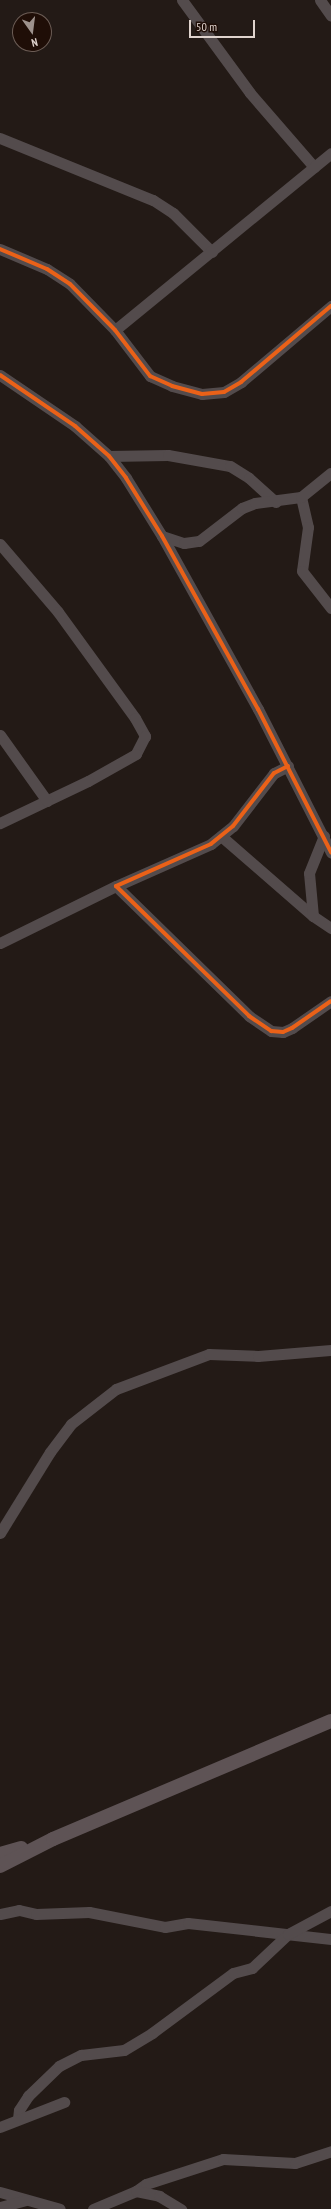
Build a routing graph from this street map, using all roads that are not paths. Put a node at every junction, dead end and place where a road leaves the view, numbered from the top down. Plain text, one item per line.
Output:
1 (182, 0) edge
2 (320, 0) edge
3 (331, 16) edge
4 (0, 138) edge
5 (331, 154) edge
6 (314, 167) junction
7 (0, 249) edge
8 (212, 252) junction
9 (331, 306) edge
10 (115, 330) junction
11 (0, 375) edge
12 (109, 456) junction
13 (331, 473) edge
14 (301, 498) junction
15 (276, 502) junction
16 (162, 536) junction
17 (0, 544) edge
18 (331, 608) edge
19 (0, 735) edge
20 (288, 766) junction
21 (47, 801) junction
22 (0, 823) edge
23 (221, 836) junction
24 (324, 836) junction
25 (331, 852) edge
26 (116, 886) junction
27 (312, 916) junction
28 (331, 928) edge
29 (0, 943) edge
30 (331, 1001) edge
31 (331, 1350) edge
32 (12, 1512) junction
33 (0, 1515) edge
34 (0, 1533) edge
35 (331, 1721) edge
36 (53, 1839) junction
37 (0, 1854) edge
38 (0, 1866) edge
39 (331, 1911) edge
40 (0, 1914) edge
41 (288, 1934) junction
42 (331, 1938) edge
43 (64, 2102) dead end
44 (18, 2120) junction
45 (0, 2127) edge
46 (331, 2151) edge
47 (136, 2191) junction
48 (0, 2192) edge
49 (29, 2199) junction
50 (0, 2208) edge
51 (60, 2209) edge
52 (93, 2209) edge
53 (181, 2209) edge

1 - 6 street
2 - 3 street
4 - 8 street
5 - 6 street
6 - 8 street
7 - 10 street
8 - 10 street
9 - 10 street
11 - 12 street
12 - 15 street
12 - 16 street
13 - 14 street
14 - 15 street
14 - 18 street
15 - 16 street
16 - 20 street
17 - 21 street
19 - 21 street
20 - 23 street
20 - 24 street
21 - 22 street
23 - 26 street
23 - 27 street
24 - 25 street
24 - 27 street
26 - 29 street
26 - 30 street
27 - 28 street
31 - 32 street
32 - 33 street
32 - 34 street
35 - 36 main road
36 - 37 main road
36 - 38 main road
39 - 41 street
40 - 41 street
41 - 42 street
41 - 44 street
43 - 44 street
44 - 45 street
46 - 47 street
47 - 52 street
47 - 53 street
48 - 49 street
49 - 50 street
49 - 51 street

